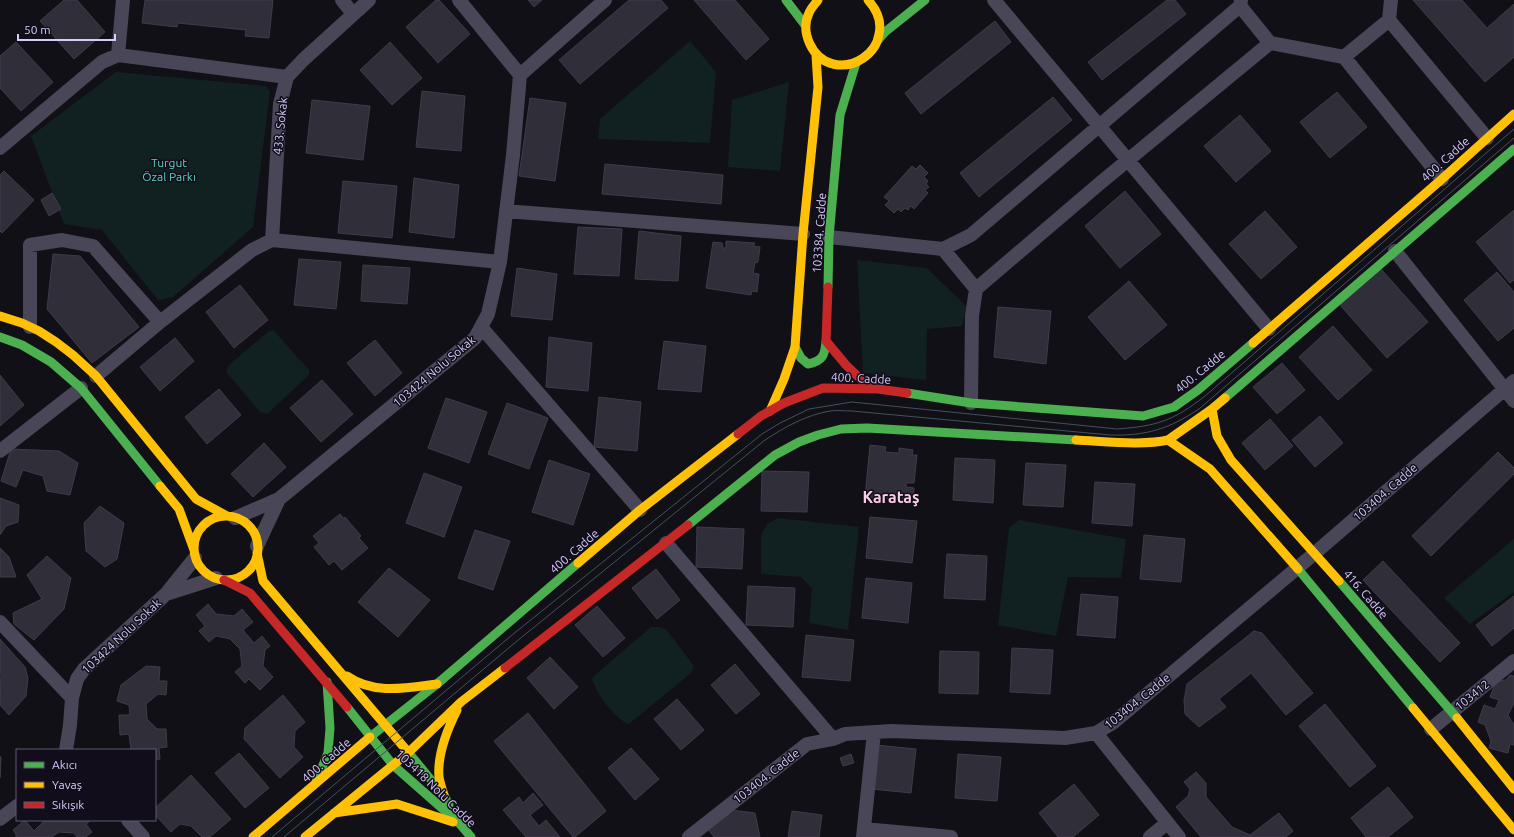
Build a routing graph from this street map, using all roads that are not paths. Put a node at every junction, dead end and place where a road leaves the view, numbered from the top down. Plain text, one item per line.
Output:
1 (123, 0) edge
2 (342, 0) edge
3 (370, 0) edge
4 (459, 0) edge
5 (605, 0) edge
6 (786, 0) edge
7 (818, 0) edge
8 (869, 0) edge
9 (925, 0) edge
10 (994, 0) edge
11 (1391, 0) edge
12 (1240, 3) edge
13 (353, 14) junction
14 (1389, 20) junction
15 (805, 25) junction
16 (878, 40) junction
17 (1270, 43) junction
18 (118, 55) junction
19 (816, 55) junction
20 (1344, 58) junction
21 (856, 63) junction
22 (520, 75) junction
23 (287, 77) junction
24 (1514, 114) edge
25 (1098, 126) junction
26 (1487, 138) junction
27 (0, 148) edge
28 (1512, 156) edge
29 (1128, 160) junction
30 (1442, 179) junction
31 (506, 212) junction
32 (803, 234) junction
33 (830, 237) junction
34 (272, 240) junction
35 (943, 249) junction
36 (1395, 251) junction
37 (500, 262) junction
38 (976, 288) junction
39 (0, 316) edge
40 (160, 322) junction
41 (30, 327) junction
42 (481, 328) junction
43 (1269, 329) junction
44 (0, 337) edge
45 (826, 341) junction
46 (795, 347) junction
47 (96, 376) junction
48 (1509, 385) edge
49 (81, 388) junction
50 (871, 389) junction
51 (1514, 401) edge
52 (971, 403) junction
53 (1212, 409) junction
54 (770, 411) junction
55 (1168, 440) junction
56 (0, 451) edge
57 (279, 499) junction
58 (640, 510) junction
59 (231, 517) junction
60 (666, 543) junction
61 (257, 550) junction
62 (1315, 553) junction
63 (195, 554) junction
64 (1297, 568) junction
65 (220, 579) junction
66 (166, 594) junction
67 (0, 622) edge
68 (1514, 661) edge
69 (341, 673) junction
70 (327, 682) junction
71 (437, 684) junction
72 (72, 698) junction
73 (461, 702) junction
74 (1452, 712) junction
75 (386, 725) junction
76 (1431, 729) junction
77 (874, 732) junction
78 (1096, 733) junction
79 (370, 737) junction
80 (833, 739) junction
81 (66, 749) edge
82 (409, 752) junction
83 (393, 765) junction
84 (314, 786) junction
85 (1514, 789) edge
86 (445, 797) junction
87 (16, 807) edge
88 (334, 813) junction
89 (0, 819) edge
90 (129, 821) edge
91 (1167, 823) junction
92 (460, 824) junction
93 (1514, 830) edge
94 (863, 833) edge
95 (143, 837) edge
96 (253, 837) edge
97 (306, 837) edge
98 (471, 837) edge
99 (689, 837) edge
100 (951, 837) edge
101 (1150, 837) edge
102 (1179, 837) edge

1 - 18 street
2 - 13 street
3 - 13 street, 433. Sokak
4 - 22 street
5 - 22 street
6 - 15 main road
7 - 15 main road
8 - 16 main road
9 - 16 main road
10 - 25 street
11 - 14 street
12 - 17 street
12 - 25 street
13 - 23 street, 433. Sokak
14 - 20 street
14 - 26 street
15 - 19 main road
16 - 21 main road
17 - 20 street
17 - 29 street
18 - 23 street
18 - 27 street
19 - 21 main road
19 - 32 main road
20 - 30 street
21 - 33 main road, 103384. Cadde
22 - 31 street, 103424 Nolu Sokak
23 - 34 street, 433. Sokak
24 - 26 main road, 400. Cadde
25 - 29 street
25 - 35 street
26 - 30 main road, 400. Cadde
28 - 36 main road
29 - 38 street
29 - 43 street
30 - 43 main road, 400. Cadde
31 - 32 street
31 - 37 street, 103424 Nolu Sokak
32 - 46 main road
33 - 35 street
33 - 45 main road, 103384. Cadde
34 - 37 street
34 - 40 street
35 - 38 street
36 - 48 street
36 - 53 main road
37 - 42 street, 103424 Nolu Sokak
38 - 52 street
39 - 41 main road
40 - 41 street
40 - 47 street
41 - 47 main road
42 - 57 street, 103424 Nolu Sokak
42 - 58 street
43 - 52 main road, 400. Cadde
44 - 49 main road
45 - 46 main road, 103384. Cadde
45 - 50 main road
46 - 54 main road
47 - 59 main road
48 - 51 street
48 - 62 street, 103404. Cadde
49 - 56 street
49 - 63 main road
50 - 52 main road, 400. Cadde
50 - 54 main road, 400. Cadde
53 - 55 main road
53 - 62 main road, 416. Cadde
54 - 58 main road, 400. Cadde
55 - 60 main road
55 - 64 main road
57 - 59 street, 103424 Nolu Sokak
57 - 61 street, 103424 Nolu Sokak
58 - 71 main road, 400. Cadde
59 - 61 main road
59 - 63 main road
60 - 73 main road
60 - 80 street
61 - 65 main road
61 - 69 main road
62 - 64 street, 103404. Cadde
62 - 74 main road, 416. Cadde
63 - 65 main road
63 - 66 street, 103424 Nolu Sokak
64 - 76 main road
64 - 78 street, 103404. Cadde
65 - 66 street, 103424 Nolu Sokak
65 - 70 main road, 103418 Nolu Cadde
66 - 72 street, 103424 Nolu Sokak
67 - 72 street
68 - 74 street, 103412
69 - 71 main road
69 - 75 main road
70 - 79 main road, 103418 Nolu Cadde
70 - 84 main road
71 - 75 main road, 400. Cadde
72 - 81 street, 103424 Nolu Sokak
73 - 82 main road
73 - 86 main road
74 - 76 street, 103412
74 - 85 main road, 416. Cadde
75 - 79 main road, 400. Cadde
75 - 82 main road
76 - 93 main road
77 - 78 street, 103404. Cadde
77 - 80 street, 103404. Cadde
77 - 94 street
78 - 91 street
79 - 83 main road, 103418 Nolu Cadde
79 - 84 main road, 400. Cadde
80 - 99 street, 103404. Cadde
82 - 83 main road
82 - 86 main road
83 - 88 main road
83 - 92 main road, 103418 Nolu Cadde
84 - 96 main road, 400. Cadde
86 - 92 main road
87 - 89 street
88 - 92 main road
88 - 97 main road
90 - 95 street
91 - 101 street
91 - 102 street
92 - 98 main road, 103418 Nolu Cadde
94 - 100 street

